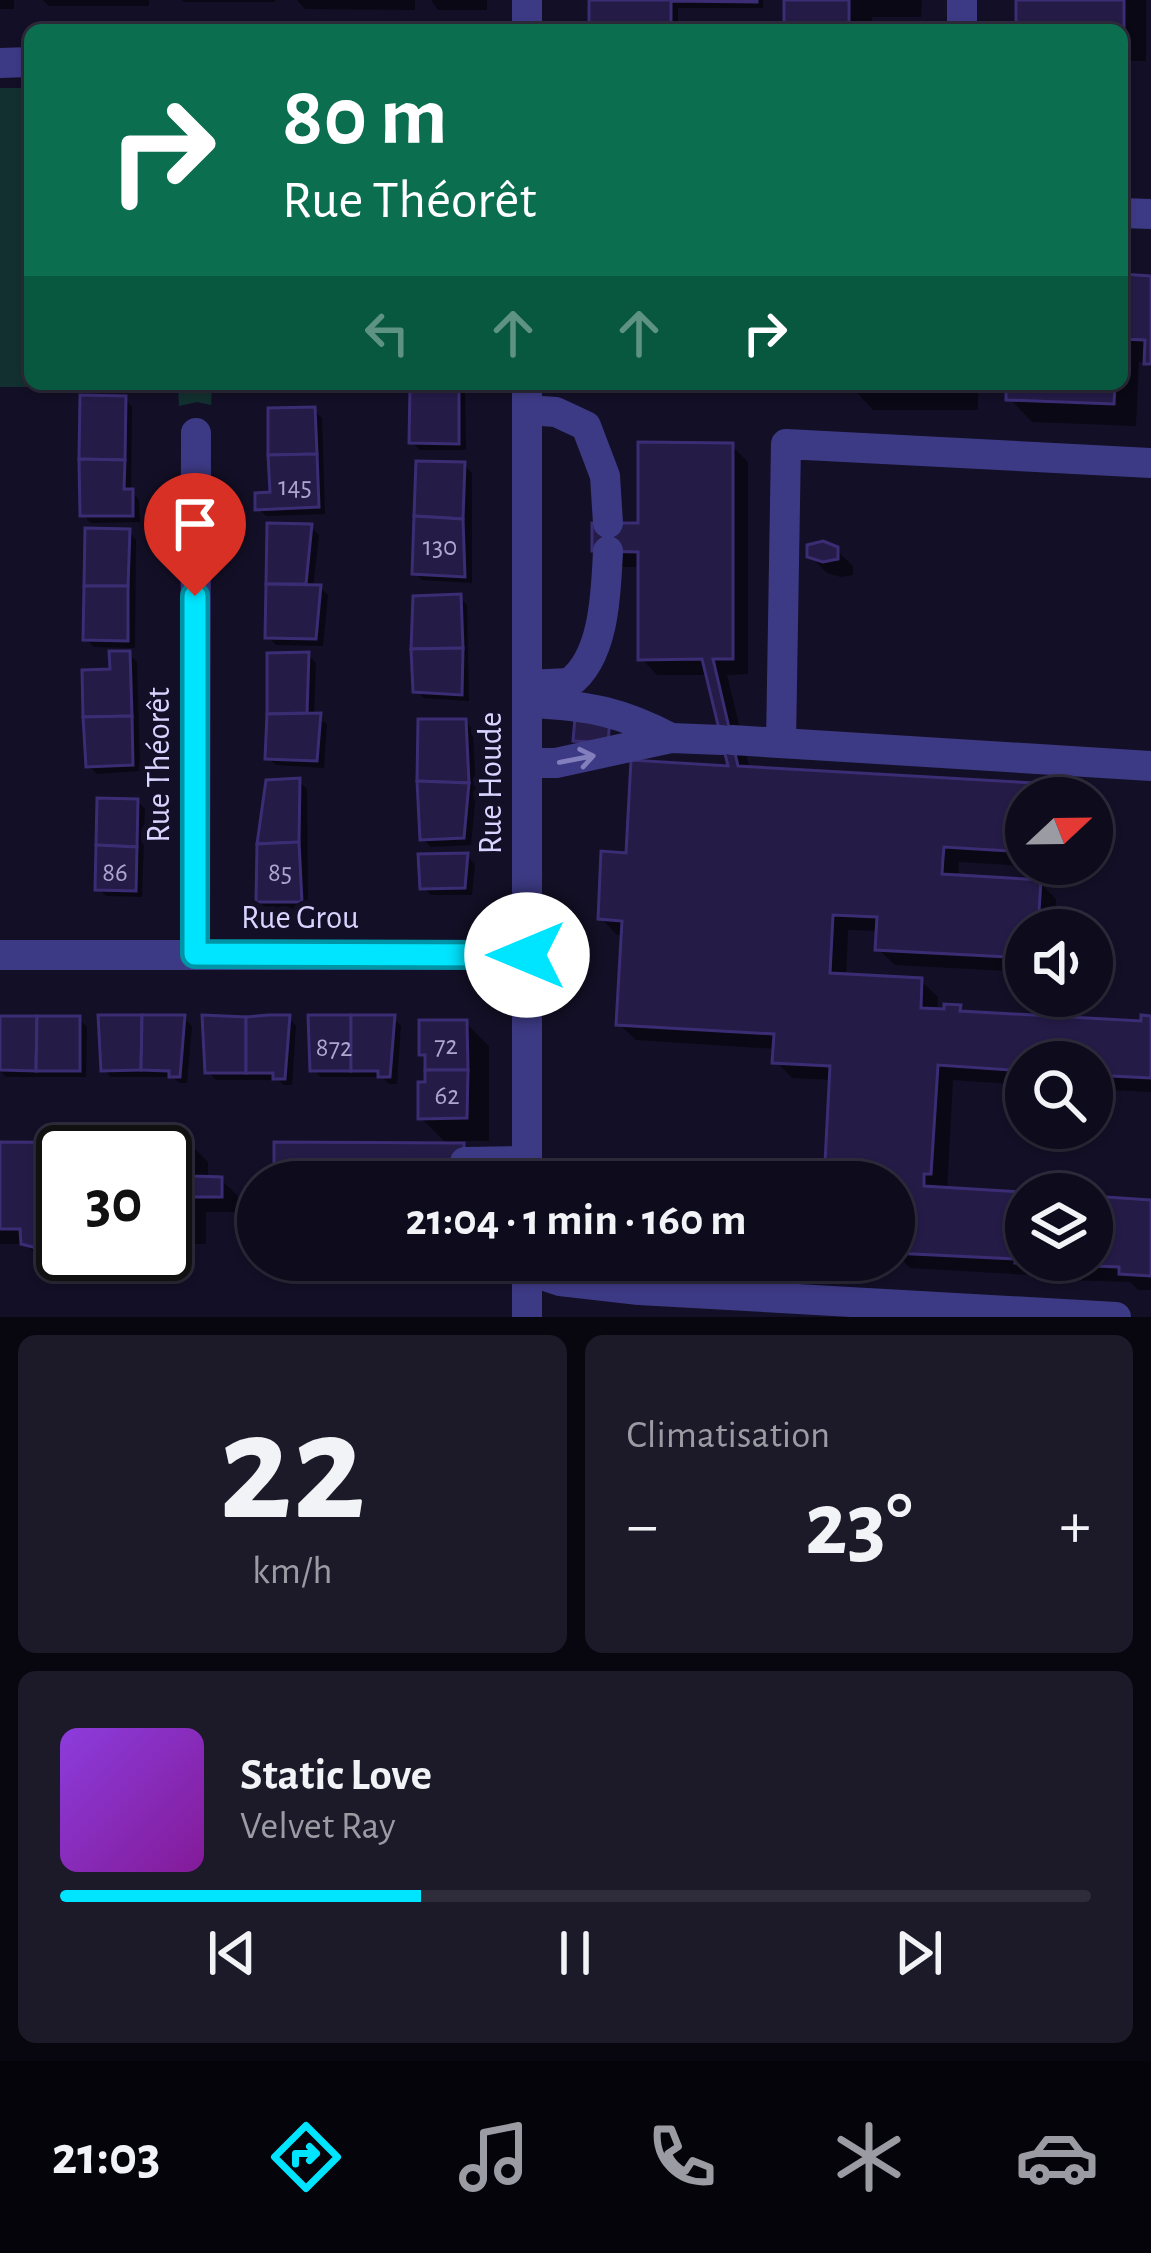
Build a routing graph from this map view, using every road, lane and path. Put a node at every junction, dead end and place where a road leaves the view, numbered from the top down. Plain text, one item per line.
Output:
1 (527, 397) edge
2 (196, 433) dead end
3 (1151, 463) edge
4 (527, 694) junction
5 (671, 738) junction
6 (781, 743) junction
7 (527, 763) junction
8 (1151, 766) edge
9 (195, 954) junction
10 (0, 955) edge
11 (527, 955) junction
12 (527, 1161) edge
13 (527, 1281) edge
14 (558, 1281) edge
15 (526, 1317) edge
16 (1115, 1317) edge

1 - 4 street, Rue Houde
1 - 4 street
2 - 9 street, Rue Théorêt
3 - 6 street
4 - 5 street
4 - 7 street, Rue Houde
5 - 6 street
7 -> 5 street
6 - 8 street
7 - 11 street, Rue Houde
9 - 10 street, Rue Grou
9 - 11 street, Rue Grou
11 - 12 street, Rue Houde
13 - 15 street
14 - 16 street

